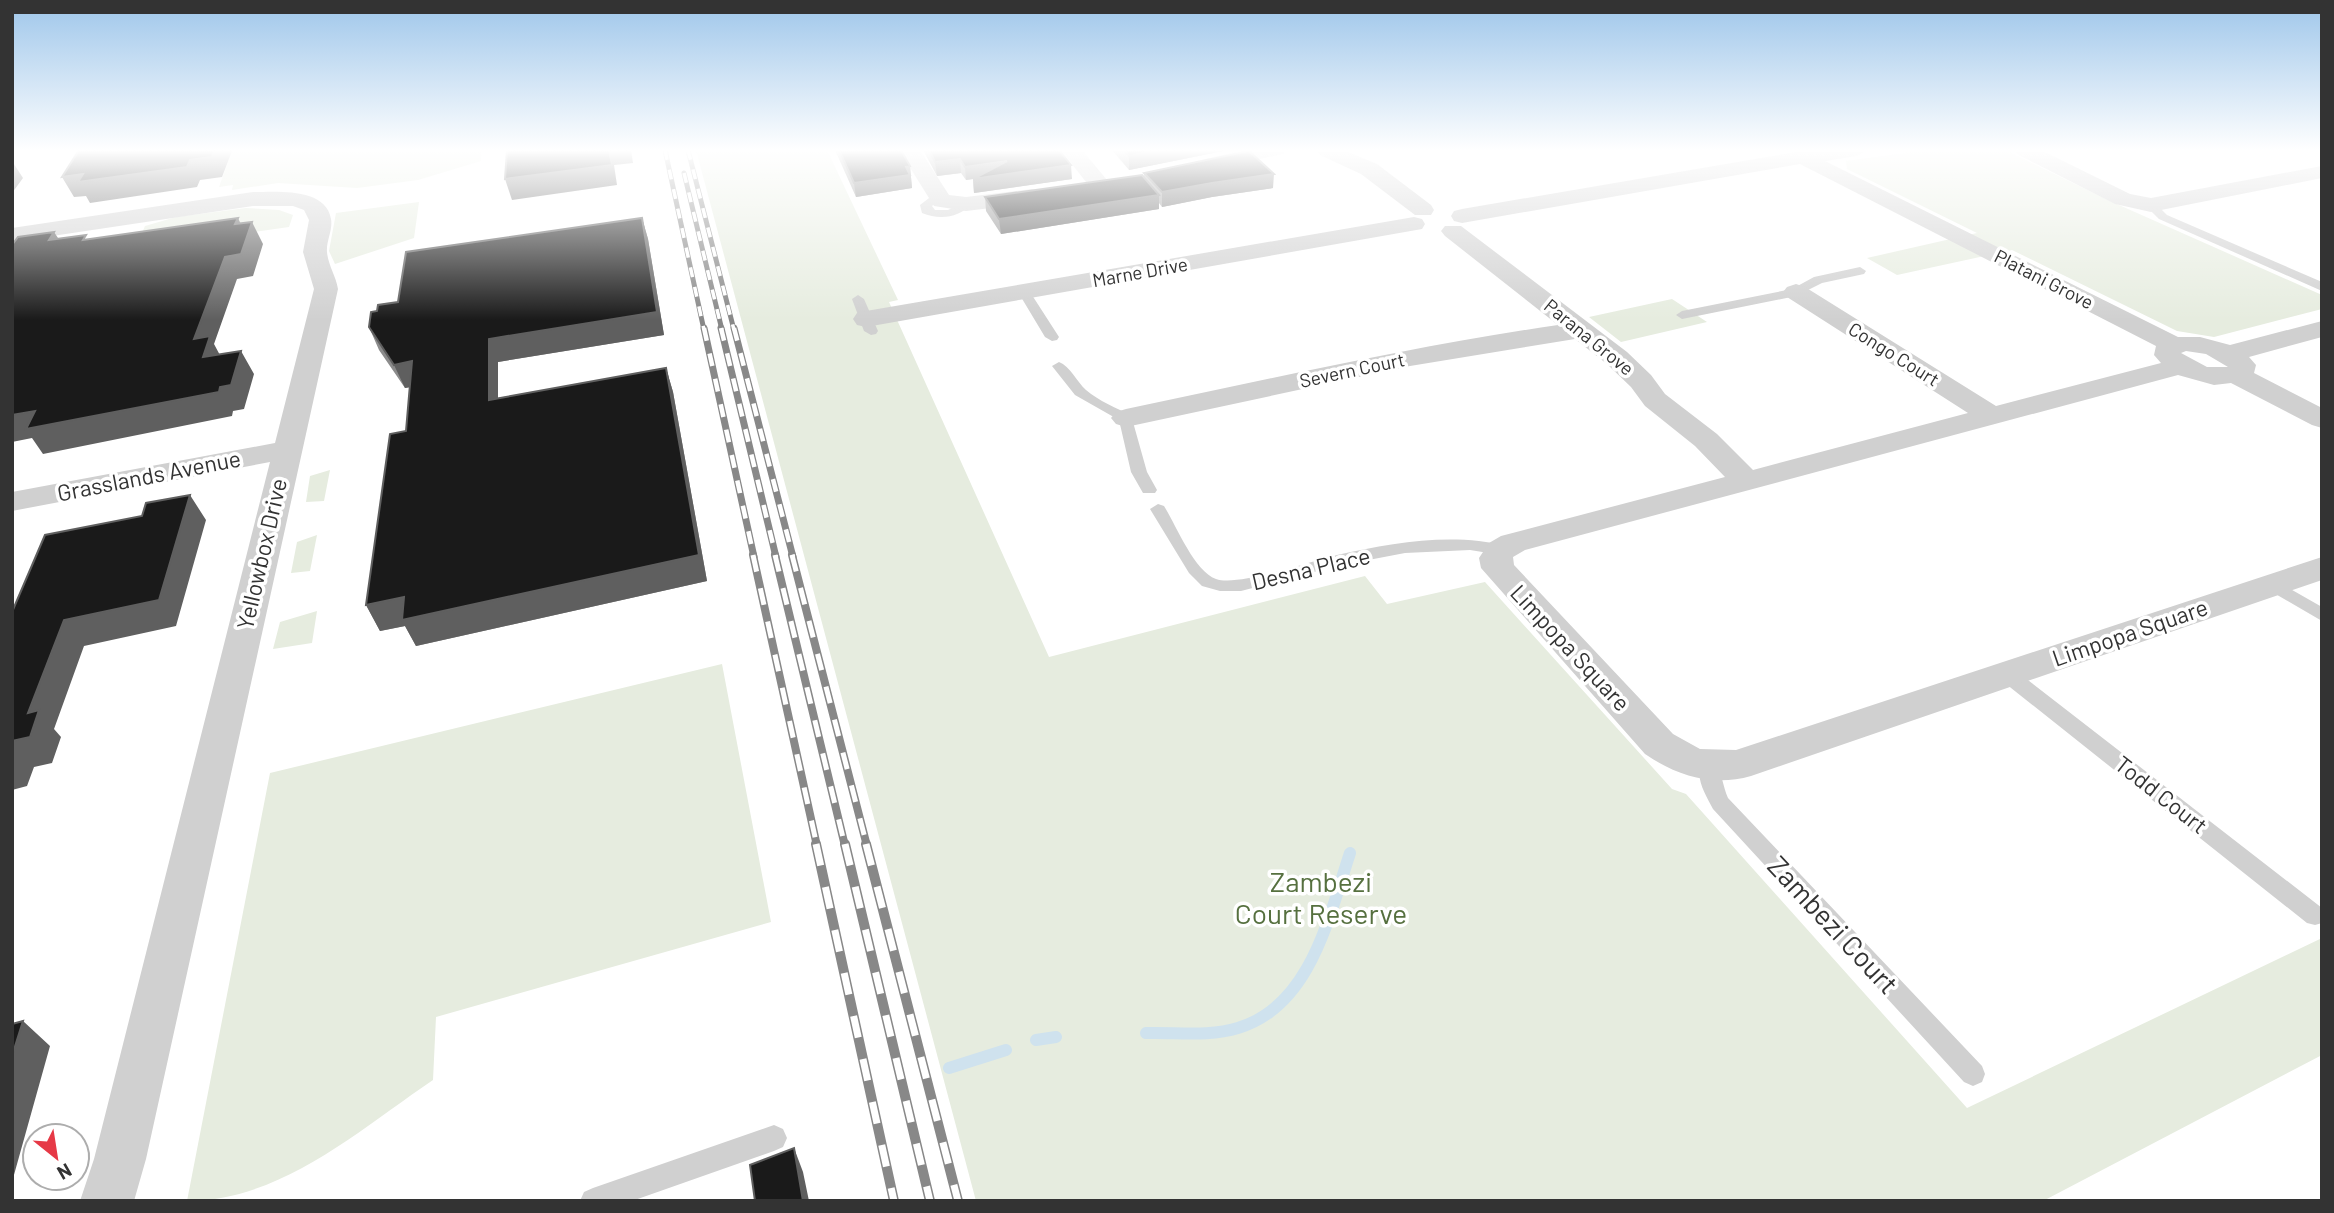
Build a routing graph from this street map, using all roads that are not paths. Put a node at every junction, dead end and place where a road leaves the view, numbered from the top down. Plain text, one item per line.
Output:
1 (208, 207) edge
2 (309, 207) edge
3 (1407, 207) edge
4 (1547, 207) edge
5 (1896, 207) edge
6 (2153, 207) edge
7 (1418, 217) junction
8 (1458, 224) junction
9 (12, 235) edge
10 (1860, 271) dead end
11 (2322, 287) edge
12 (1024, 292) junction
13 (1796, 292) junction
14 (1682, 315) dead end
15 (865, 316) dead end
16 (2322, 329) edge
17 (1581, 330) junction
18 (1052, 337) dead end
19 (2178, 355) junction
20 (2231, 365) junction
21 (1059, 366) dead end
22 (1992, 416) junction
23 (1126, 418) junction
24 (2322, 419) edge
25 (286, 450) junction
26 (1746, 481) junction
27 (1149, 489) dead end
28 (12, 502) edge
29 (1158, 509) dead end
30 (1501, 550) junction
31 (2322, 568) edge
32 (2273, 585) junction
33 (2322, 615) edge
34 (2008, 675) junction
35 (1709, 768) junction
36 (2315, 916) dead end
37 (1973, 1074) dead end
38 (774, 1138) dead end
39 (107, 1201) edge
40 (593, 1201) edge

1 - 9 street, Yellowbox Drive
2 - 25 street, Yellowbox Drive
3 - 7 street
4 - 8 street
5 - 19 street, Platani Grove
6 - 11 lane
7 - 8 street
7 - 12 street, Marne Drive
8 - 17 street, Parana Grove
10 - 13 lane
12 - 15 street, Marne Drive
12 - 18 lane
13 - 14 lane
13 - 22 street, Congo Court
16 - 20 street
17 - 23 street, Severn Court
17 - 26 street, Parana Grove
19 - 20 street
19 - 22 street
20 - 24 street
21 - 23 lane
22 - 26 street
23 - 27 lane
25 - 28 street, Grasslands Avenue
25 - 39 street, Yellowbox Drive
26 - 30 street
29 - 30 lane, Desna Place
30 - 35 street, Limpopa Square
31 - 32 street, Limpopa Square
32 - 33 lane
32 - 34 street, Limpopa Square
34 - 35 street, Limpopa Square
34 - 36 lane, Todd Court
35 - 37 lane, Zambezi Court
38 - 40 lane

